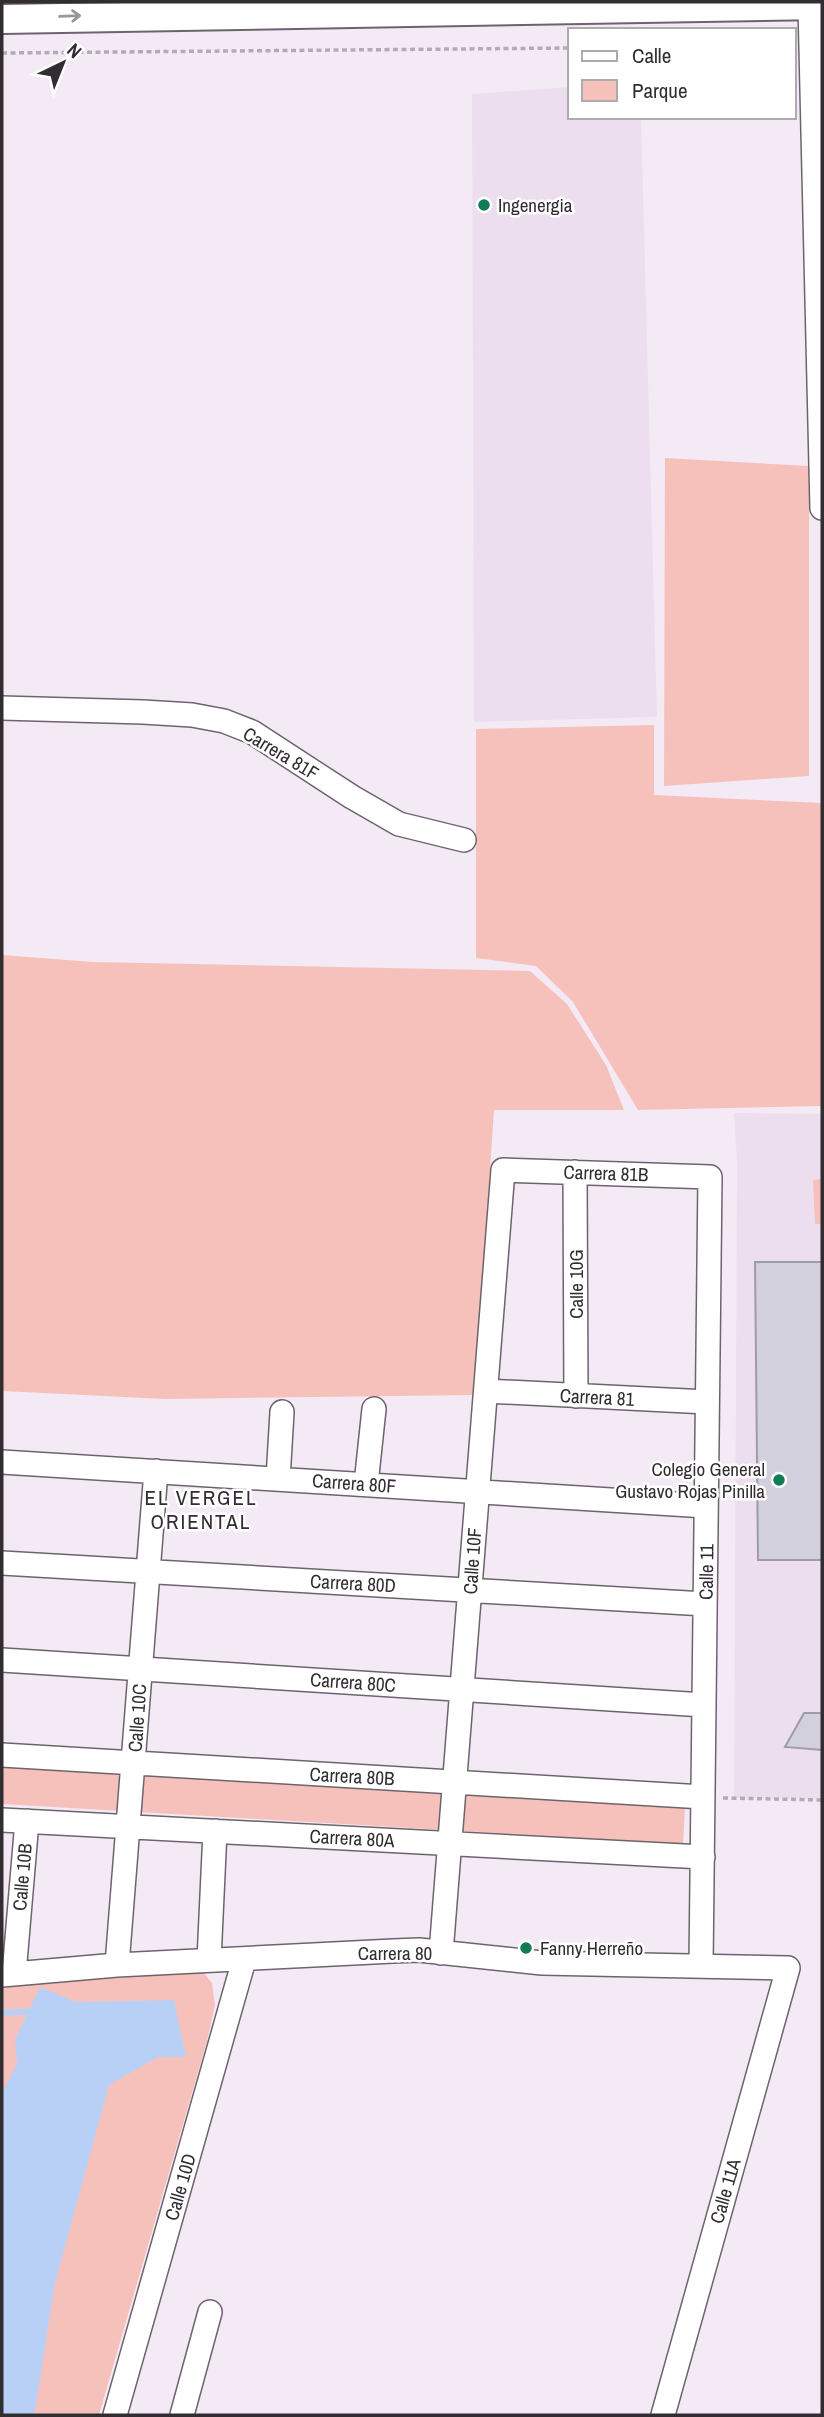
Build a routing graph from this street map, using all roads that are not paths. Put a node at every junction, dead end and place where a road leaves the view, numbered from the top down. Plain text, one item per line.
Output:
1 (816, 6) edge
2 (2, 19) edge
3 (820, 316) edge
4 (821, 417) edge
5 (822, 508) edge
6 (2, 708) edge
7 (464, 840) dead end
8 (503, 1170) joint
9 (575, 1172) junction
10 (709, 1177) joint
11 (486, 1391) junction
12 (576, 1396) junction
13 (707, 1402) junction
14 (374, 1409) dead end
15 (282, 1412) dead end
16 (2, 1461) edge
17 (156, 1471) junction
18 (278, 1479) junction
19 (366, 1484) junction
20 (478, 1491) junction
21 (706, 1506) junction
22 (2, 1563) edge
23 (148, 1571) junction
24 (470, 1590) junction
25 (705, 1604) junction
26 (2, 1660) edge
27 (140, 1669) junction
28 (462, 1689) junction
29 (704, 1704) junction
30 (2, 1755) edge
31 (133, 1763) junction
32 (455, 1782) junction
33 (703, 1797) junction
34 (2, 1820) edge
35 (27, 1821) junction
36 (128, 1826) junction
37 (215, 1831) junction
38 (450, 1843) junction
39 (702, 1857) junction
40 (441, 1953) junction
41 (209, 1960) junction
42 (244, 1960) junction
43 (117, 1965) junction
44 (701, 1966) junction
45 (788, 1968) joint
46 (8, 1974) edge
47 (210, 2312) dead end
48 (115, 2415) edge
49 (182, 2415) edge
50 (663, 2415) edge

2 -> 1 main road
1 - 3 street
3 - 4 street
4 - 5 street
6 - 7 street, Carrera 81F
8 - 9 street, Carrera 81B
8 - 11 street, Calle 10F
9 - 10 street, Carrera 81B
9 - 12 street, Calle 10G
10 - 13 street, Calle 11
11 - 12 street, Carrera 81
11 - 20 street, Calle 10F
12 - 13 street, Carrera 81
13 - 21 street, Calle 11
14 - 19 street
15 - 18 street
16 - 17 street, Carrera 80F
17 - 18 street, Carrera 80F
17 - 23 street, Calle 10C
18 - 19 street, Carrera 80F
19 - 20 street, Carrera 80F
20 - 21 street, Carrera 80F
20 - 24 street, Calle 10F
21 - 25 street, Calle 11
22 - 23 street, Carrera 80D
23 - 24 street, Carrera 80D
23 - 27 street, Calle 10C
24 - 25 street, Carrera 80D
24 - 28 street, Calle 10F
25 - 29 street, Calle 11
26 - 27 street, Carrera 80C
27 - 28 street, Carrera 80C
27 - 31 street, Calle 10C
28 - 29 street, Carrera 80C
28 - 32 street, Calle 10F
29 - 33 street, Calle 11
30 - 31 street, Carrera 80B
31 - 32 street, Carrera 80B
31 - 36 street, Calle 10C
32 - 33 street, Carrera 80B
32 - 38 street, Calle 10F
33 - 39 street, Calle 11
34 - 35 street, Carrera 80A
35 - 36 street, Carrera 80A
35 - 46 street, Calle 10B
36 - 37 street, Carrera 80A
36 - 43 street, Calle 10C
37 - 38 street, Carrera 80A
37 - 41 street
38 - 39 street, Carrera 80A
38 - 40 street, Calle 10F
39 - 44 street, Calle 11
40 - 42 street, Carrera 80
40 - 44 street, Carrera 80
41 - 42 street, Carrera 80
41 - 43 street, Carrera 80
42 - 48 street, Calle 10D
43 - 46 street, Carrera 80
44 - 45 street, Carrera 80
45 - 50 street, Calle 11A
47 - 49 street

